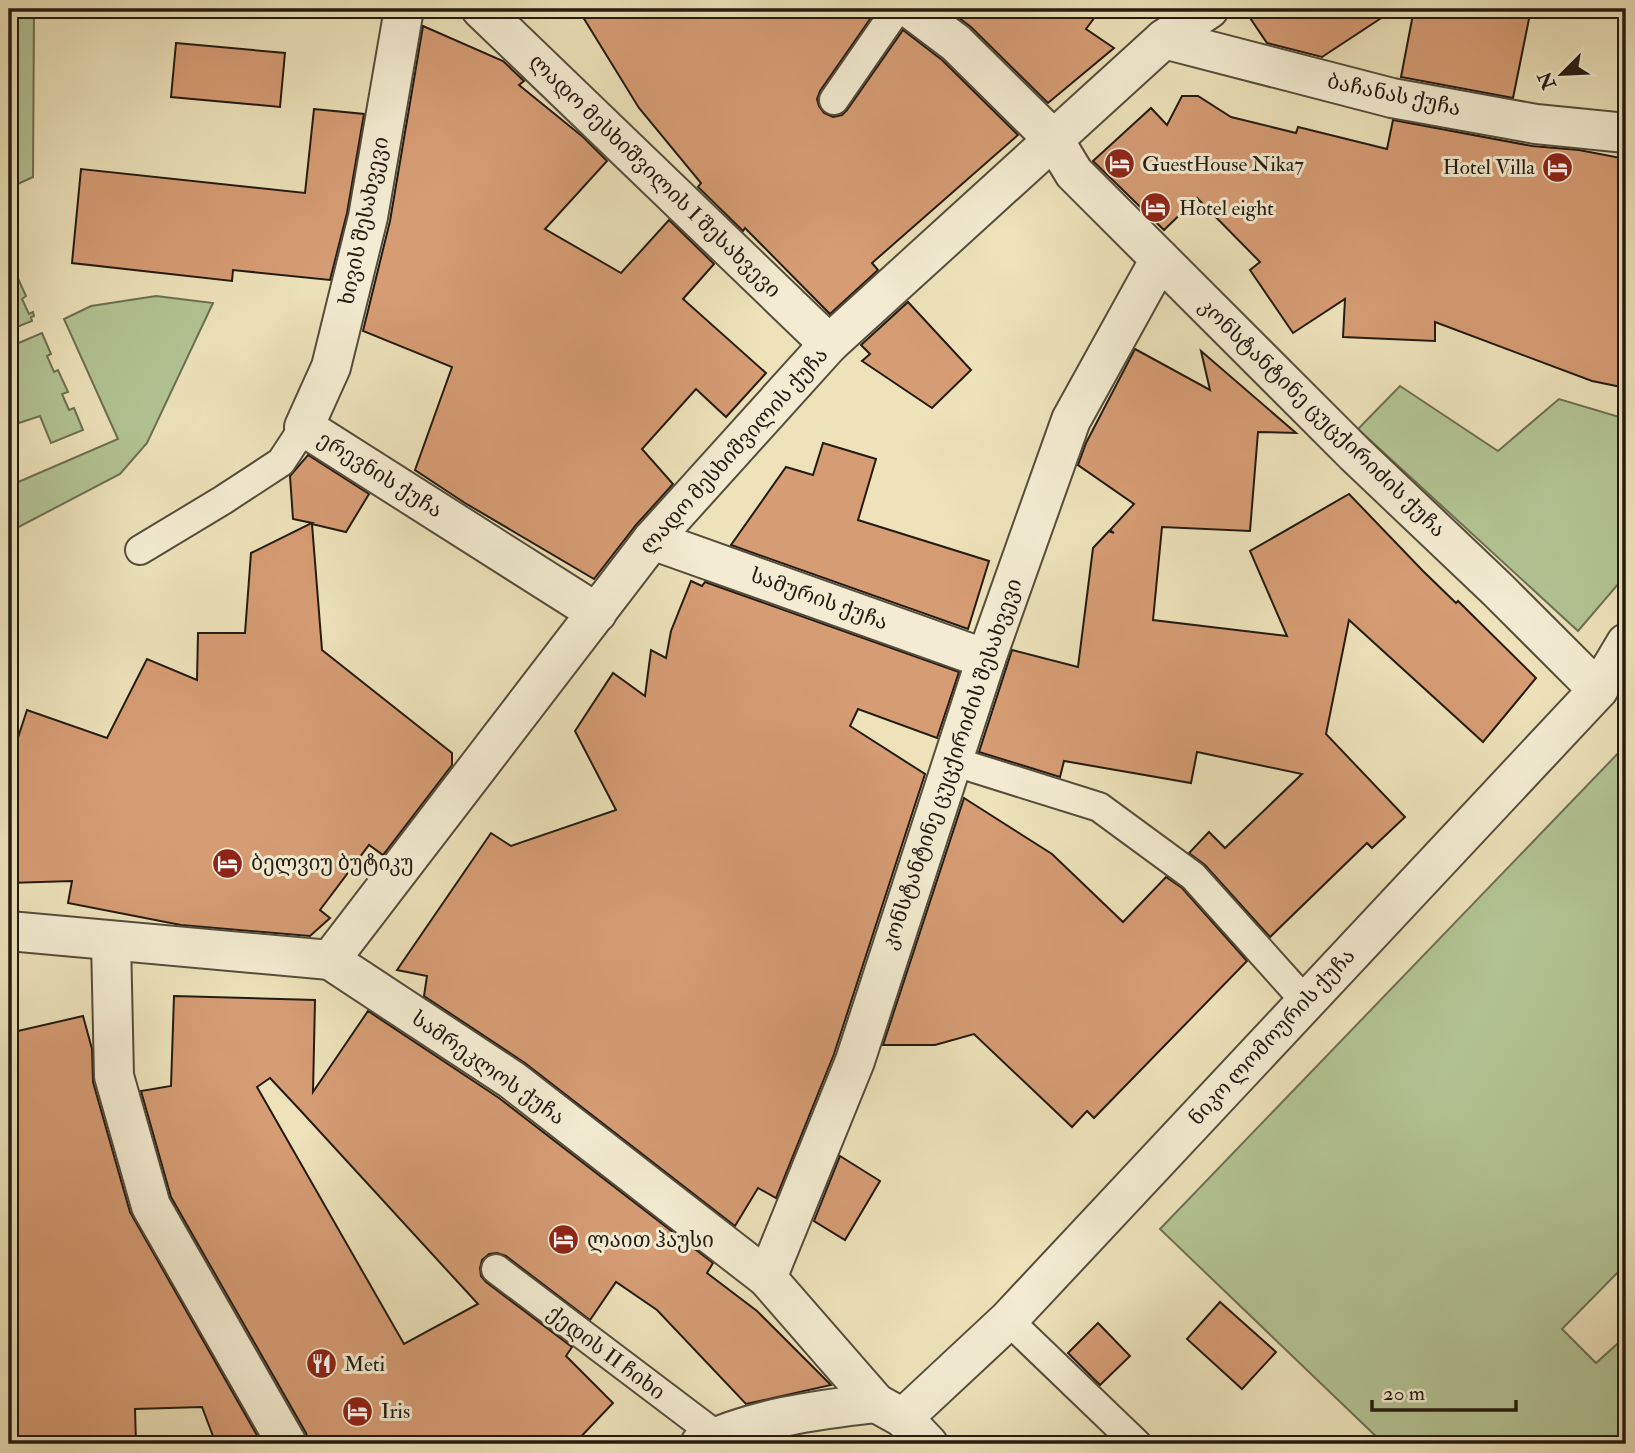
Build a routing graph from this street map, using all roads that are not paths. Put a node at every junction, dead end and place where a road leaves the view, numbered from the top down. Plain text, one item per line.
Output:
1 (404, 9) edge
2 (481, 9) edge
3 (897, 9) edge
4 (911, 9) edge
5 (1209, 9) edge
6 (1164, 39) junction
7 (834, 100) dead end
8 (1626, 133) edge
9 (1054, 140) junction
10 (1160, 260) junction
11 (829, 344) junction
12 (304, 427) junction
13 (652, 540) junction
14 (140, 550) dead end
15 (597, 613) junction
16 (1626, 643) edge
17 (986, 659) junction
18 (1598, 690) junction
19 (952, 761) junction
20 (9, 930) edge
21 (111, 941) junction
22 (330, 960) junction
23 (1306, 1002) junction
24 (496, 1269) dead end
25 (767, 1278) junction
26 (1008, 1320) junction
27 (902, 1422) edge
28 (708, 1440) edge
29 (287, 1444) edge
30 (1137, 1444) edge

1 - 12 street, ხივის შესახვევი
2 - 11 street, ლადო მესხიშვილის I შესახვევი
3 - 7 lane
4 - 9 street, კონსტანტინე ცუცქირიძის ქუჩა
5 - 6 street, ლადო მესხიშვილის ქუჩა
6 - 8 street, ბაჩანას ქუჩა
6 - 9 street, ლადო მესხიშვილის ქუჩა
9 - 10 street, კონსტანტინე ცუცქირიძის ქუჩა
9 - 11 street, ლადო მესხიშვილის ქუჩა
10 - 17 street, კონსტანტინე ცუცქირიძის შესახვევი
10 - 18 street, კონსტანტინე ცუცქირიძის ქუჩა
11 - 13 street, ლადო მესხიშვილის ქუჩა
12 - 14 lane, ერევნის ქუჩა
12 - 15 street, ერევნის ქუჩა
13 - 15 street, ლადო მესხიშვილის ქუჩა
13 - 17 street, სამურის ქუჩა
15 - 22 street, ლადო მესხიშვილის ქუჩა
16 - 18 street, ნიკო ლომოურის ქუჩა
17 - 19 street, კონსტანტინე ცუცქირიძის შესახვევი
18 - 23 street, ნიკო ლომოურის ქუჩა
19 - 23 lane
19 - 25 street, კონსტანტინე ცუცქირიძის შესახვევი
20 - 21 street, სამრეკლოს ქუჩა
21 - 22 street, სამრეკლოს ქუჩა
21 - 29 street
22 - 25 street, სამრეკლოს ქუჩა
23 - 26 street, ნიკო ლომოურის ქუჩა
24 - 28 lane, ქედის II ჩიხი
25 - 27 street, სამრეკლოს ქუჩა
26 - 27 street, ნიკო ლომოურის ქუჩა
26 - 30 lane
27 - 28 street

